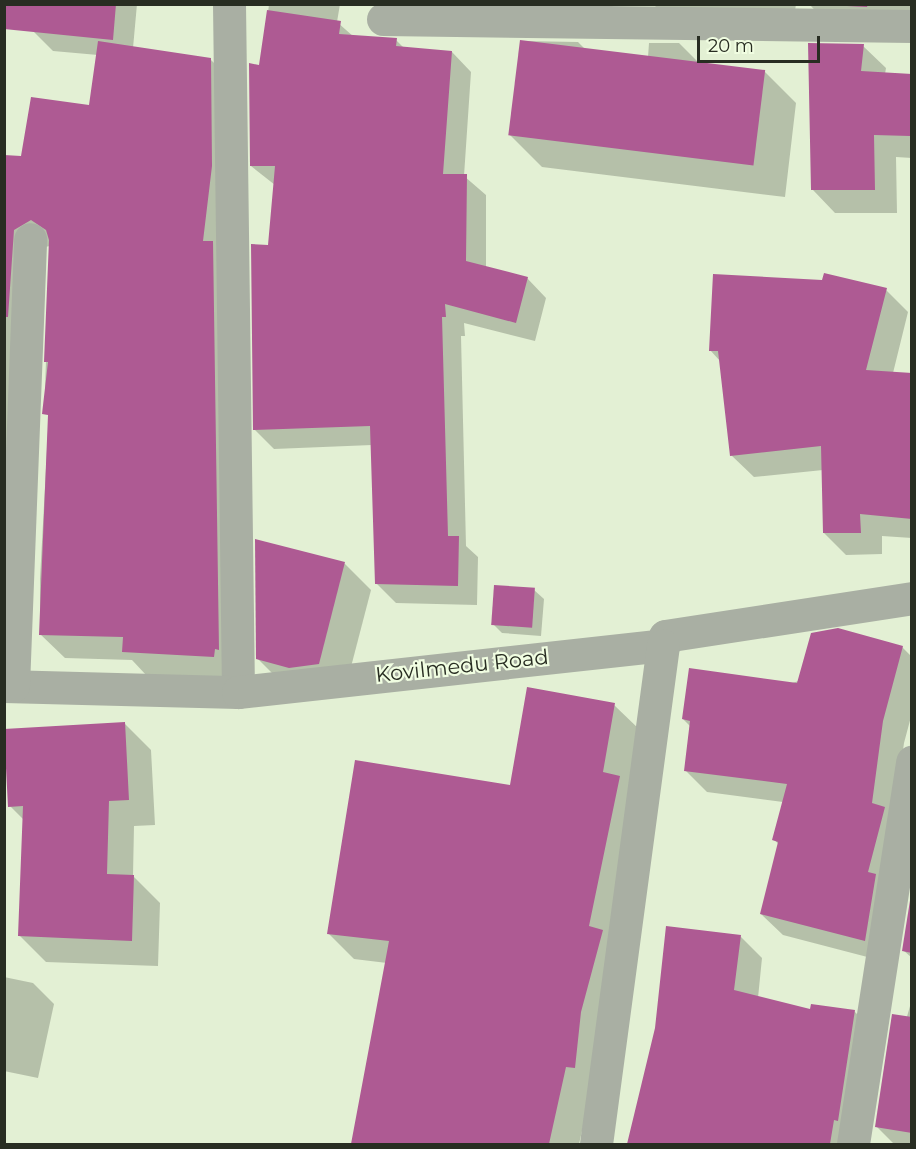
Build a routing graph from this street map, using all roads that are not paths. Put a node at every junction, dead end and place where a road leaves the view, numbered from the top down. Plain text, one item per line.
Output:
1 (229, 4) edge
2 (383, 19) dead end
3 (912, 26) edge
4 (30, 239) dead end
5 (912, 598) edge
6 (663, 645) junction
7 (9, 686) edge
8 (238, 693) junction
9 (912, 762) edge
10 (596, 1144) edge
11 (853, 1144) edge

1 - 8 street
2 - 3 street
4 - 7 street
5 - 6 street, Kovilmedu Road
6 - 8 street, Kovilmedu Road
6 - 10 street
7 - 8 street, Kovilmedu Road
9 - 11 street

